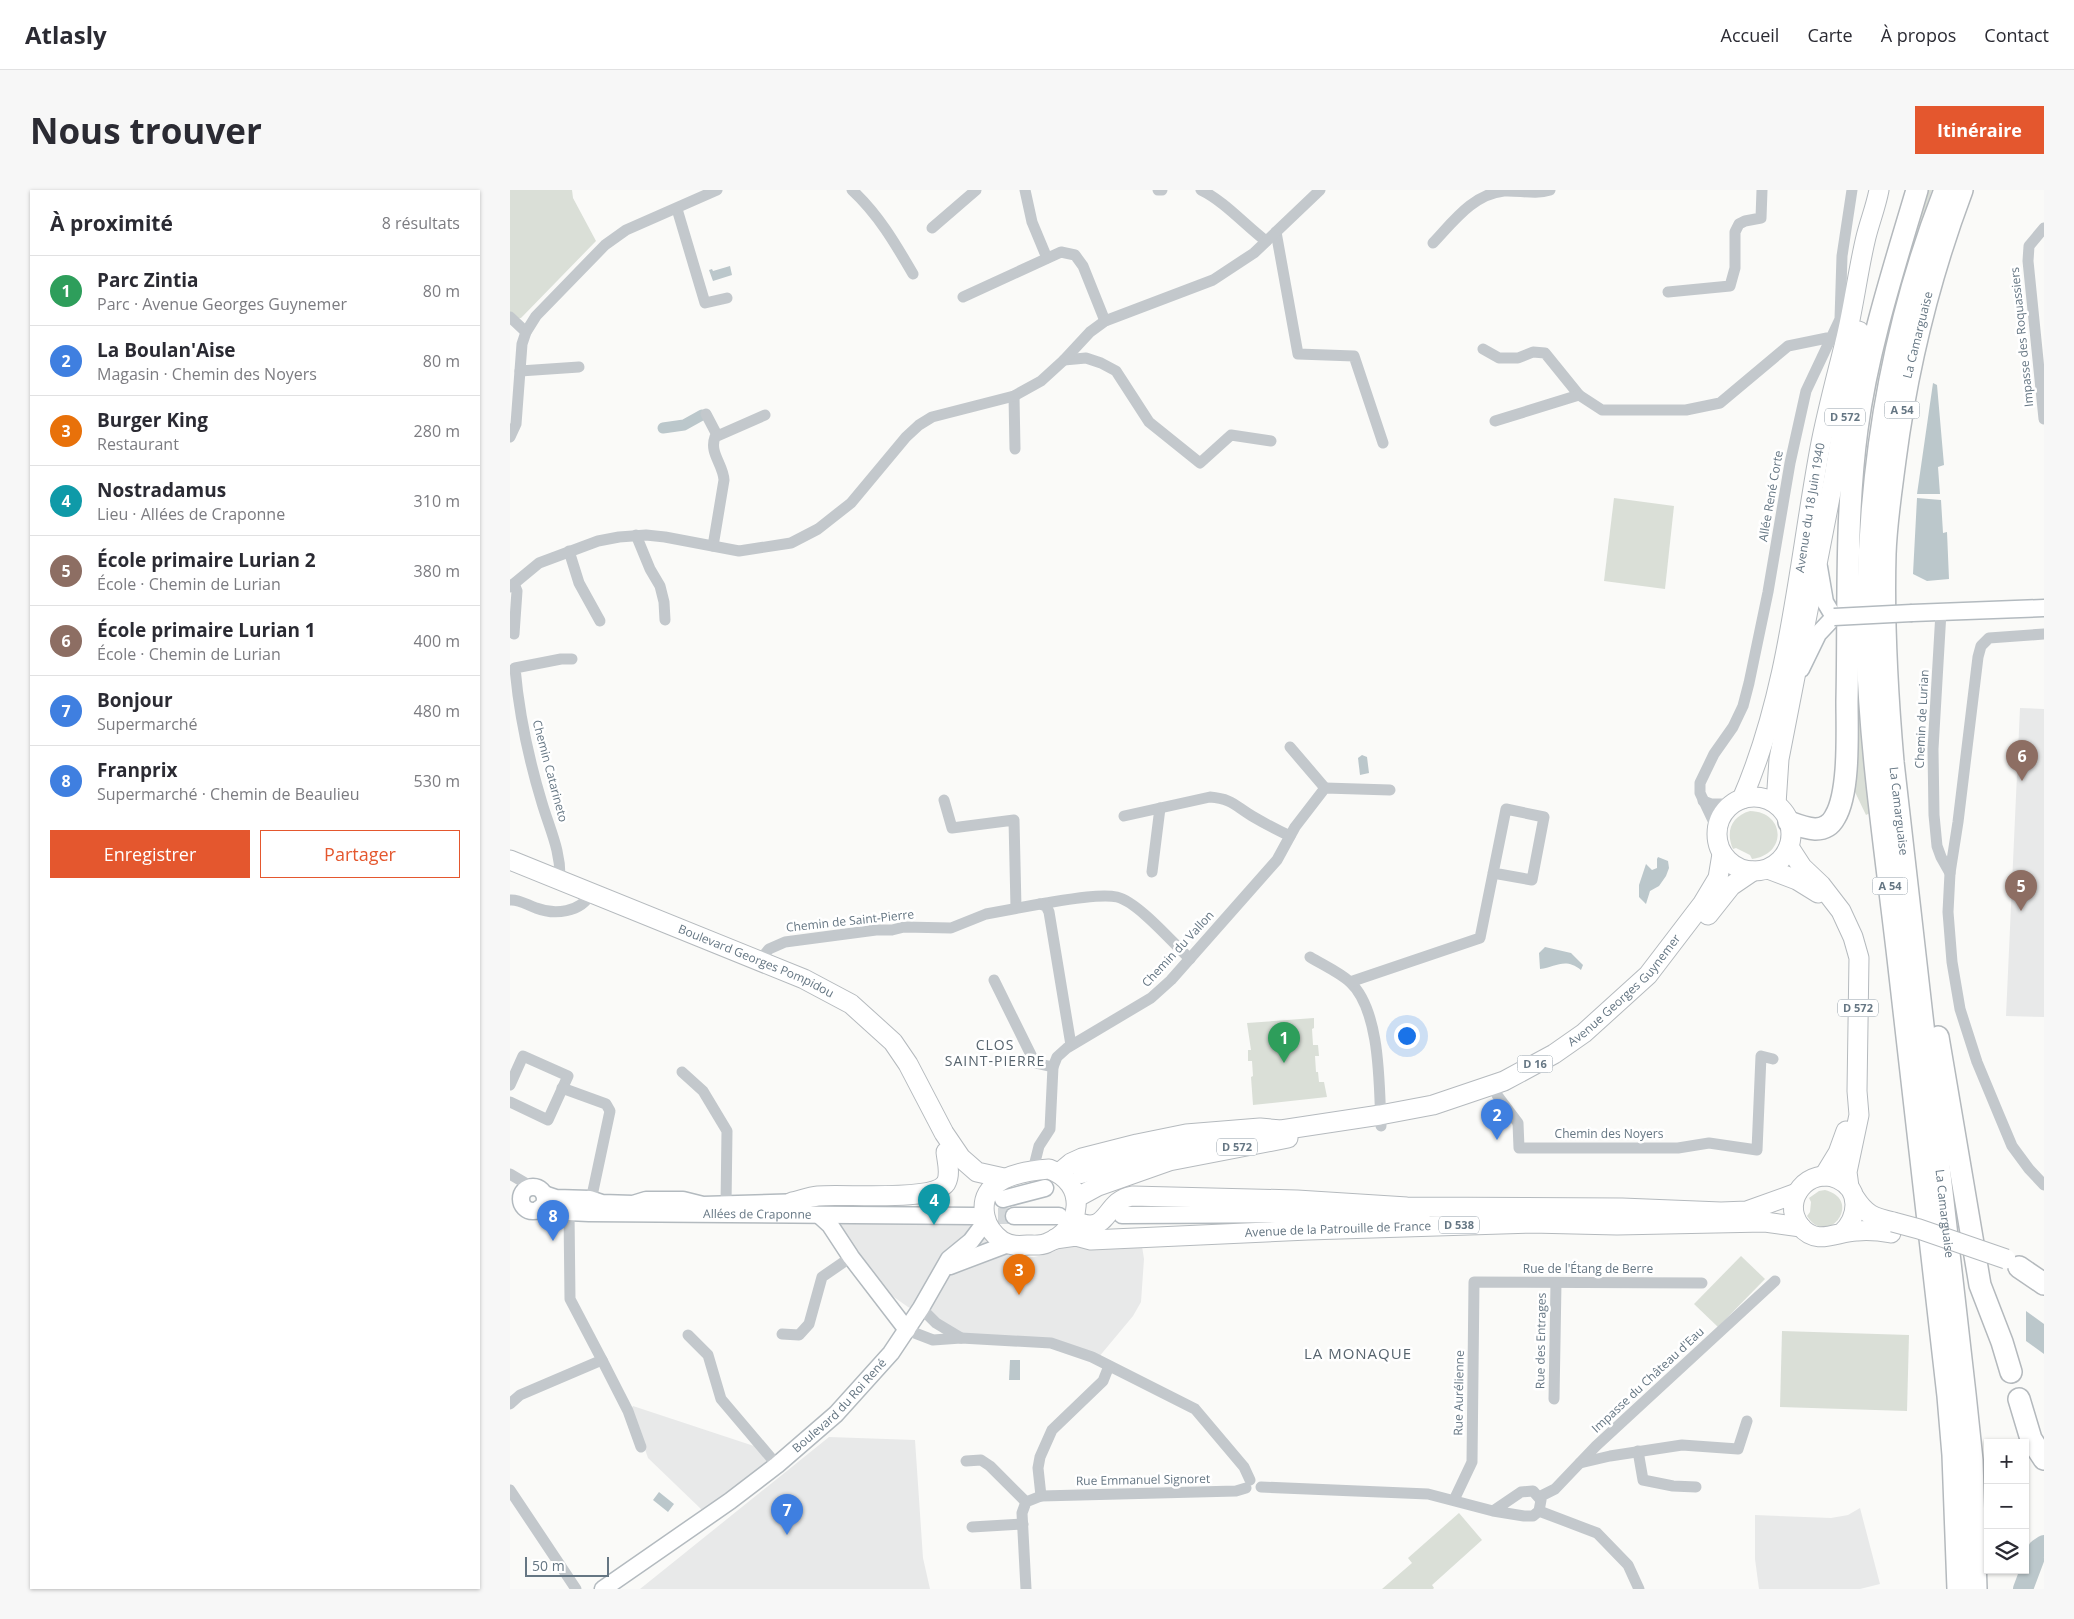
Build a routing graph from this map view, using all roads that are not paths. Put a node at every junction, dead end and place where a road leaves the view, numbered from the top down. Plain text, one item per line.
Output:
1 (717, 190) edge
2 (852, 190) edge
3 (976, 190) edge
4 (1025, 190) edge
5 (1202, 190) edge
6 (1320, 190) edge
7 (1550, 190) edge
8 (1762, 190) edge
9 (1879, 190) edge
10 (1917, 190) edge
11 (1945, 190) edge
12 (1962, 190) edge
13 (1848, 192) edge
14 (677, 208) junction
15 (1874, 216) junction
16 (932, 228) dead end
17 (2044, 228) edge
18 (1276, 232) junction
19 (1266, 241) junction
20 (1433, 243) dead end
21 (1048, 258) junction
22 (914, 274) dead end
23 (1668, 292) dead end
24 (963, 297) dead end
25 (727, 298) dead end
26 (510, 317) edge
27 (1104, 321) junction
28 (526, 332) junction
29 (1829, 340) junction
30 (1483, 349) dead end
31 (1064, 360) junction
32 (579, 367) dead end
33 (520, 371) junction
34 (1578, 395) junction
35 (1014, 396) junction
36 (706, 414) dead end
37 (765, 415) dead end
38 (2044, 419) edge
39 (1495, 421) dead end
40 (717, 435) junction
41 (510, 437) edge
42 (1271, 441) dead end
43 (1383, 443) dead end
44 (1015, 450) dead end
45 (636, 536) junction
46 (713, 546) junction
47 (569, 551) junction
48 (1818, 564) junction
49 (512, 586) edge
50 (2044, 608) edge
51 (1941, 612) junction
52 (1800, 616) junction
53 (1834, 617) junction
54 (665, 620) dead end
55 (600, 621) dead end
56 (514, 634) dead end
57 (2044, 634) edge
58 (1885, 637) junction
59 (572, 659) dead end
60 (1796, 681) junction
61 (1290, 747) dead end
62 (1325, 788) junction
63 (1390, 790) dead end
64 (944, 800) dead end
65 (1703, 801) junction
66 (1737, 802) junction
67 (1776, 804) junction
68 (1160, 808) junction
69 (1124, 816) dead end
70 (1789, 822) junction
71 (1717, 828) junction
72 (1290, 836) junction
73 (1789, 846) junction
74 (1722, 854) junction
75 (510, 860) edge
76 (1760, 870) junction
77 (1152, 872) dead end
78 (1950, 872) junction
79 (1493, 873) junction
80 (560, 880) junction
81 (591, 893) junction
82 (510, 900) edge
83 (1832, 900) junction
84 (1040, 904) junction
85 (1016, 908) junction
86 (1310, 957) dead end
87 (1190, 959) junction
88 (759, 961) junction
89 (994, 980) dead end
90 (1350, 982) junction
91 (1071, 1045) junction
92 (1774, 1059) dead end
93 (1053, 1067) junction
94 (682, 1072) dead end
95 (510, 1085) edge
96 (562, 1088) junction
97 (1857, 1091) junction
98 (1497, 1095) junction
99 (510, 1102) edge
100 (1381, 1121) junction
101 (1281, 1130) junction
102 (944, 1133) junction
103 (946, 1152) junction
104 (1034, 1170) junction
105 (1059, 1173) junction
106 (510, 1174) edge
107 (1081, 1175) dead end
108 (1824, 1176) junction
109 (1004, 1178) junction
110 (2044, 1185) edge
111 (1045, 1188) dead end
112 (1797, 1193) junction
113 (1852, 1193) junction
114 (1076, 1198) junction
115 (526, 1199) edge
116 (1003, 1199) dead end
117 (792, 1202) junction
118 (726, 1205) junction
119 (590, 1206) junction
120 (1407, 1207) junction
121 (980, 1211) junction
122 (569, 1212) junction
123 (860, 1214) junction
124 (1318, 1214) junction
125 (819, 1215) junction
126 (1122, 1215) dead end
127 (1014, 1216) tunnel mouth
128 (1620, 1216) junction
129 (1066, 1218) junction
130 (1531, 1223) junction
131 (1801, 1227) junction
132 (1892, 1227) junction
133 (1842, 1233) junction
134 (1055, 1239) junction
135 (1008, 1244) junction
136 (851, 1257) junction
137 (2012, 1263) junction
138 (945, 1268) junction
139 (2044, 1280) edge
140 (1775, 1281) dead end
141 (1474, 1282) joint
142 (1556, 1283) junction
143 (1702, 1284) dead end
144 (2044, 1284) edge
145 (922, 1308) junction
146 (907, 1330) junction
147 (782, 1334) dead end
148 (688, 1335) dead end
149 (961, 1338) junction
150 (602, 1360) junction
151 (1109, 1366) junction
152 (2011, 1372) dead end
153 (1554, 1399) dead end
154 (2019, 1399) dead end
155 (510, 1404) edge
156 (1747, 1421) dead end
157 (641, 1447) dead end
158 (1638, 1452) junction
159 (2044, 1459) edge
160 (966, 1461) dead end
161 (1580, 1463) junction
162 (778, 1465) junction
163 (1248, 1484) junction
164 (1696, 1487) dead end
165 (510, 1490) edge
166 (1518, 1495) junction
167 (1041, 1496) junction
168 (1539, 1497) junction
169 (1454, 1500) junction
170 (1026, 1502) junction
171 (1493, 1511) junction
172 (1539, 1511) junction
173 (1521, 1515) junction
174 (706, 1518) junction
175 (1023, 1524) junction
176 (972, 1527) dead end
177 (576, 1589) edge
178 (604, 1589) edge
179 (623, 1589) edge
180 (1026, 1589) edge
181 (1639, 1589) edge
182 (1958, 1589) edge
183 (1976, 1589) edge

1 - 14 street
2 - 22 street
3 - 16 street
4 - 21 street
5 - 19 street
6 - 18 street
7 - 20 street
8 - 23 street
9 - 15 main road, Avenue du 18 Juin 1940 / D 572
10 - 70 highway
11 - 182 highway, La Camarguaise / A 54
12 - 58 highway, La Camarguaise / A 54
13 - 29 street, Allée René Corte
14 - 25 street
14 - 28 street
15 - 48 main road, Avenue du 18 Juin 1940 / D 572
15 - 52 main road, Avenue du 18 Juin 1940 / D 572
17 - 38 street, Impasse des Roquassiers
18 - 19 street
18 - 43 street
19 - 27 street
21 - 24 street
21 - 27 street
26 - 28 street
27 - 31 street
28 - 33 street
29 - 34 street
29 - 65 street, Allée René Corte
30 - 34 street
31 - 35 street
31 - 42 street
32 - 33 street
33 - 41 street
34 - 39 street
35 - 44 street
35 - 46 street
36 - 40 street
37 - 40 street
40 - 46 street
45 - 46 street
45 - 47 street
45 - 54 street
47 - 49 street
47 - 55 street
48 - 52 main road, Avenue du 18 Juin 1940 / D 572
48 - 53 main road
49 - 56 street
50 - 51 main road
51 - 53 main road, bridge
51 - 78 street, Chemin de Lurian
52 - 53 main road
52 - 60 main road, Avenue du 18 Juin 1940 / D 572
52 - 66 main road, Avenue du 18 Juin 1940 / D 572
53 - 60 main road
57 - 78 street
58 - 152 highway
58 - 183 highway, La Camarguaise / A 54
59 - 80 street, Chemin Catarineto
60 - 67 main road, Avenue du 18 Juin 1940 / D 572
61 - 62 street
62 - 63 street
62 - 72 street, Chemin du Vallon
64 - 85 street
65 - 66 street
65 - 71 street
66 - 67 main road
66 - 71 main road
67 - 70 main road
68 - 69 street
68 - 72 street
68 - 77 street
70 - 73 main road
71 - 74 main road
72 - 87 street, Chemin du Vallon
73 - 76 main road
73 - 83 main road, D 572
74 - 76 main road
74 - 100 main road, Avenue Georges Guynemer / D 16
75 - 80 main road, Boulevard Georges Pompidou
76 - 83 main road, D 572
76 - 98 main road, Avenue Georges Guynemer / D 16
78 - 110 street
79 - 79 street
79 - 90 street
80 - 81 main road, Boulevard Georges Pompidou
81 - 82 street
81 - 88 main road, Boulevard Georges Pompidou
83 - 97 main road, D 572
84 - 85 street, Chemin de Saint-Pierre
84 - 87 street, Chemin de Saint-Pierre
84 - 91 street
85 - 88 street, Chemin de Saint-Pierre
86 - 90 street
87 - 91 street, Chemin du Vallon
88 - 102 main road, Boulevard Georges Pompidou
89 - 93 street
90 - 100 street
91 - 93 street, Chemin du Vallon
92 - 98 street, Chemin des Noyers
93 - 104 street
94 - 118 street
95 - 96 street
96 - 99 street
96 - 119 street
97 - 108 main road, D 572
97 - 113 main road, D 572
98 - 100 main road, Avenue Georges Guynemer / D 16
100 - 101 main road, Avenue Georges Guynemer / D 16
100 - 114 main road, Avenue Georges Guynemer / D 572
101 - 105 main road, Avenue Georges Guynemer
101 - 107 main road, Avenue Georges Guynemer
102 - 103 main road, Boulevard Georges Pompidou
102 - 109 main road, Boulevard Georges Pompidou
103 - 117 main road, Boulevard Georges Pompidou
103 - 121 main road
104 - 105 main road
104 - 109 main road
105 - 114 main road
106 - 115 street
108 - 112 main road
108 - 113 main road
109 - 121 main road
111 - 116 main road
112 - 128 main road, D 538
112 - 131 main road
113 - 132 main road
113 - 133 main road
114 - 129 main road
115 - 119 main road, Allées de Craponne
115 - 122 main road, Allées de Craponne
117 - 118 main road, Allées de Craponne
117 - 121 main road, Allées de Craponne
117 - 123 main road
118 - 119 main road, Allées de Craponne
119 - 122 main road, Allées de Craponne
119 - 125 main road, Allées de Craponne
120 - 124 main road
120 - 128 main road, D 538
120 - 129 main road, D 538
121 - 123 main road, Allées de Craponne
121 - 135 main road
121 - 138 main road, Boulevard du Roi René
122 - 150 street
123 - 125 main road, Allées de Craponne
124 - 126 main road
124 - 130 main road
125 - 136 main road
127 - 129 main road
128 - 130 main road, Avenue de la Patrouille de France / D 538
128 - 131 main road, Avenue de la Patrouille de France / D 538
129 - 134 main road
130 - 134 main road, Avenue de la Patrouille de France / D 538
131 - 133 main road
132 - 133 main road
132 - 137 main road, bridge
134 - 135 main road
135 - 138 main road
136 - 146 main road
136 - 147 street
137 - 139 main road
137 - 144 highway
138 - 145 main road, Boulevard du Roi René
140 - 161 street, Impasse du Château d'Eau
141 - 142 street, Rue de l'Étang de Berre
141 - 169 street, Rue Aurélienne
142 - 143 street, Rue de l'Étang de Berre
142 - 153 street, Rue des Entrages
145 - 146 main road, Boulevard du Roi René
145 - 149 street
146 - 149 street
146 - 162 main road, Boulevard du Roi René
148 - 162 street
149 - 151 street
150 - 155 street
150 - 157 street
151 - 163 street
151 - 167 street
154 - 159 highway
156 - 158 street
158 - 161 street
158 - 164 street
160 - 170 street
161 - 168 street, Impasse du Château d'Eau
162 - 174 main road, Boulevard du Roi René
163 - 167 street, Rue Emmanuel Signoret
163 - 169 street
165 - 177 street
166 - 168 street
166 - 171 street
166 - 173 street
167 - 170 street, Rue Emmanuel Signoret
168 - 172 street
169 - 171 street
170 - 175 street
171 - 173 street
172 - 173 street
172 - 181 street
174 - 178 main road, Boulevard du Roi René
174 - 179 main road, Boulevard du Roi René
175 - 176 street
175 - 180 street

